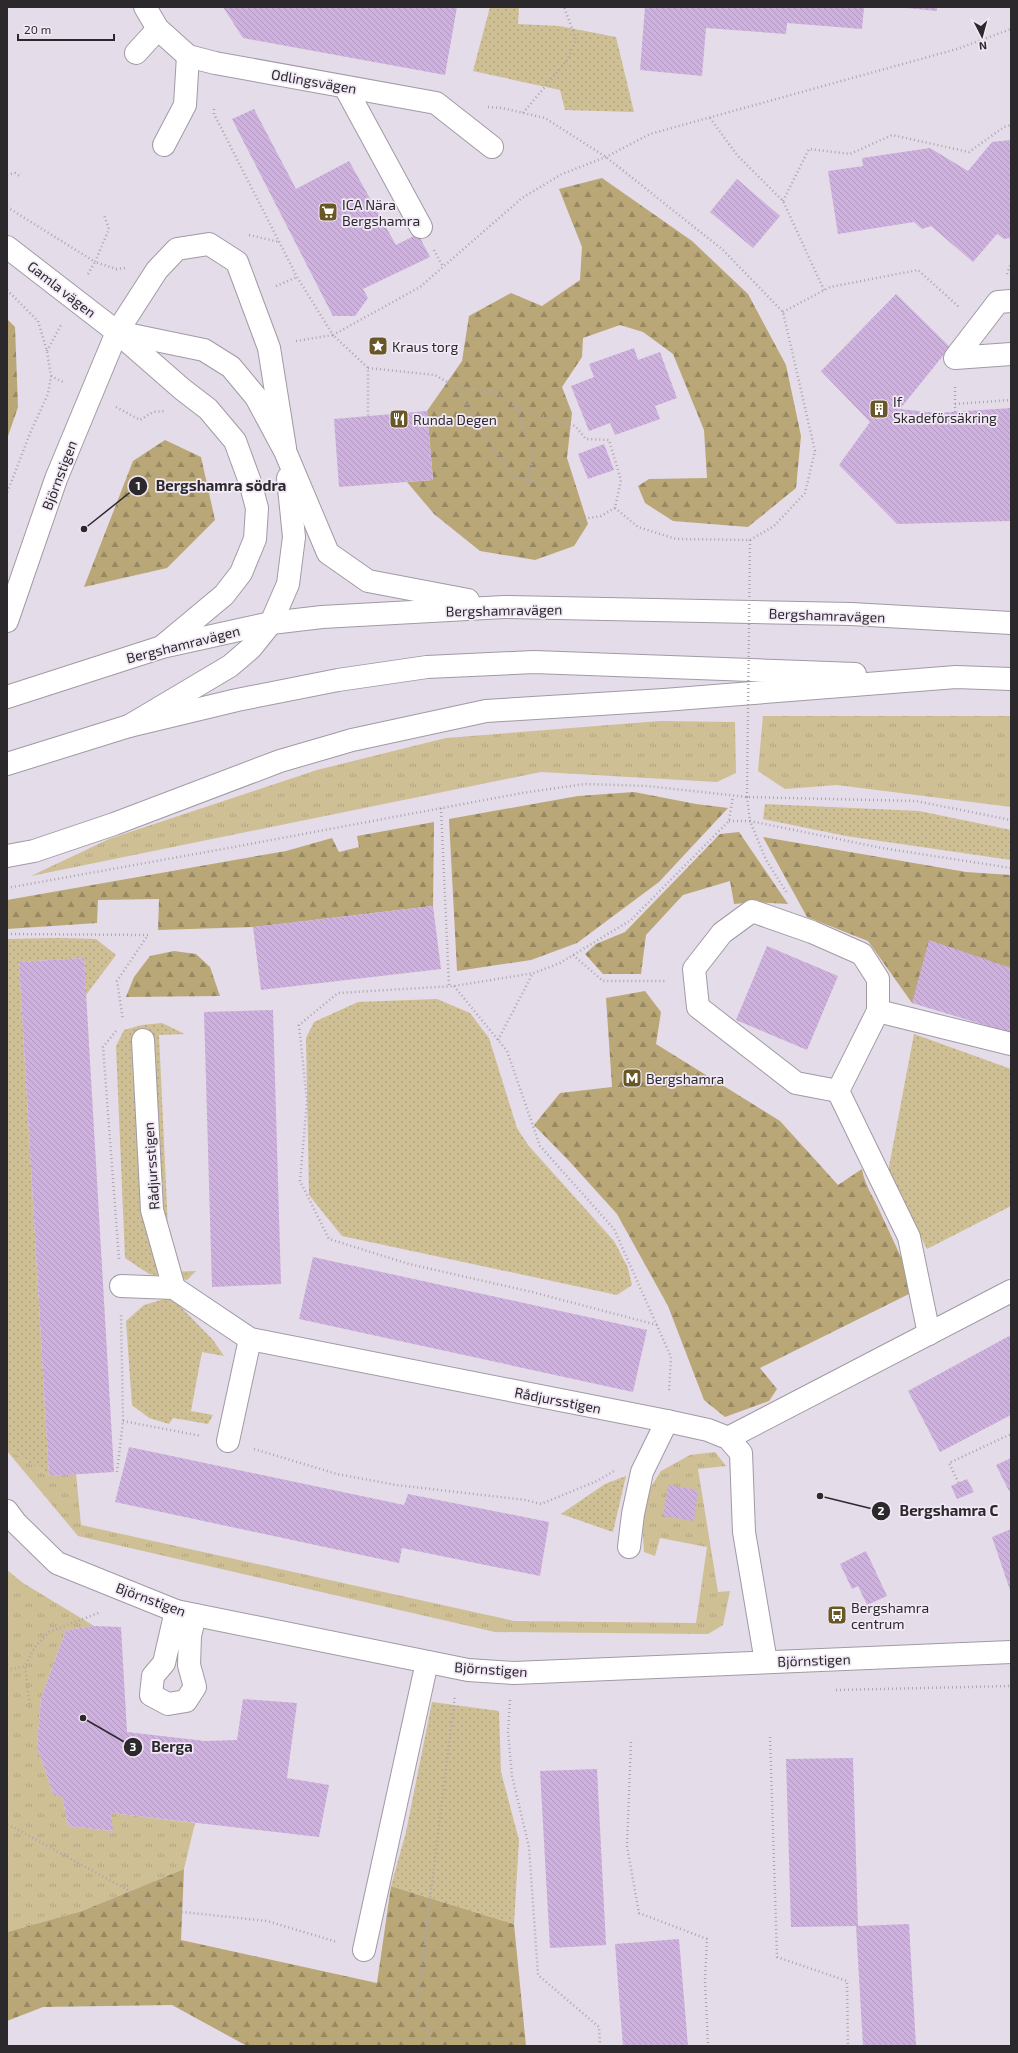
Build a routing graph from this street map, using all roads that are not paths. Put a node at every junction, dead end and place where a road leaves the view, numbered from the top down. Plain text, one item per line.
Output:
1 (145, 7) edge
2 (158, 29) junction
3 (136, 53) dead end
4 (188, 56) junction
5 (345, 87) junction
6 (164, 145) dead end
7 (492, 147) dead end
8 (421, 227) dead end
9 (7, 247) edge
10 (1011, 301) edge
11 (117, 332) junction
12 (1011, 354) edge
13 (285, 451) junction
14 (504, 607) junction
15 (7, 621) edge
16 (271, 623) junction
17 (1011, 623) edge
18 (162, 647) junction
19 (956, 677) junction
20 (1011, 679) edge
21 (7, 697) edge
22 (129, 726) junction
23 (7, 764) edge
24 (7, 856) edge
25 (878, 1011) junction
26 (143, 1040) dead end
27 (1011, 1044) edge
28 (838, 1091) junction
29 (121, 1286) road end
30 (174, 1288) junction
31 (1011, 1291) edge
32 (929, 1334) junction
33 (250, 1339) junction
34 (667, 1421) junction
35 (728, 1438) junction
36 (228, 1441) road end
37 (7, 1511) edge
38 (629, 1547) dead end
39 (1011, 1652) edge
40 (427, 1662) junction
41 (766, 1662) junction
42 (364, 1950) road end

1 - 2 main road, Odlingsvägen
2 - 3 main road
2 - 4 main road, Odlingsvägen
4 - 5 main road, Odlingsvägen
4 - 6 main road
5 - 7 main road, Odlingsvägen
5 - 8 main road
9 - 11 main road, Gamla vägen
10 - 12 main road
11 - 13 main road
11 - 13 main road, Björnstigen
11 - 15 main road, Björnstigen
11 - 18 main road, Gamla vägen
13 - 14 main road
13 - 16 main road
14 - 16 main road, Bergshamravägen
14 - 17 main road, Bergshamravägen
16 - 18 main road, Bergshamravägen
16 - 22 main road
18 - 21 main road, Bergshamravägen
19 - 20 main road
19 - 22 main road
19 - 24 main road
22 - 23 main road
25 - 27 main road
25 - 28 main road
25 - 28 main road
26 - 30 main road, Rådjursstigen
28 - 32 main road
29 - 30 main road
30 - 33 main road, Rådjursstigen
31 - 32 main road
32 - 35 main road
33 - 34 main road, Rådjursstigen
33 - 36 main road
34 - 35 main road, Rådjursstigen
34 - 38 main road
35 - 41 main road, Rådjursstigen
37 - 40 main road, Björnstigen
39 - 41 main road, Björnstigen
40 - 41 main road, Björnstigen
40 - 42 main road

